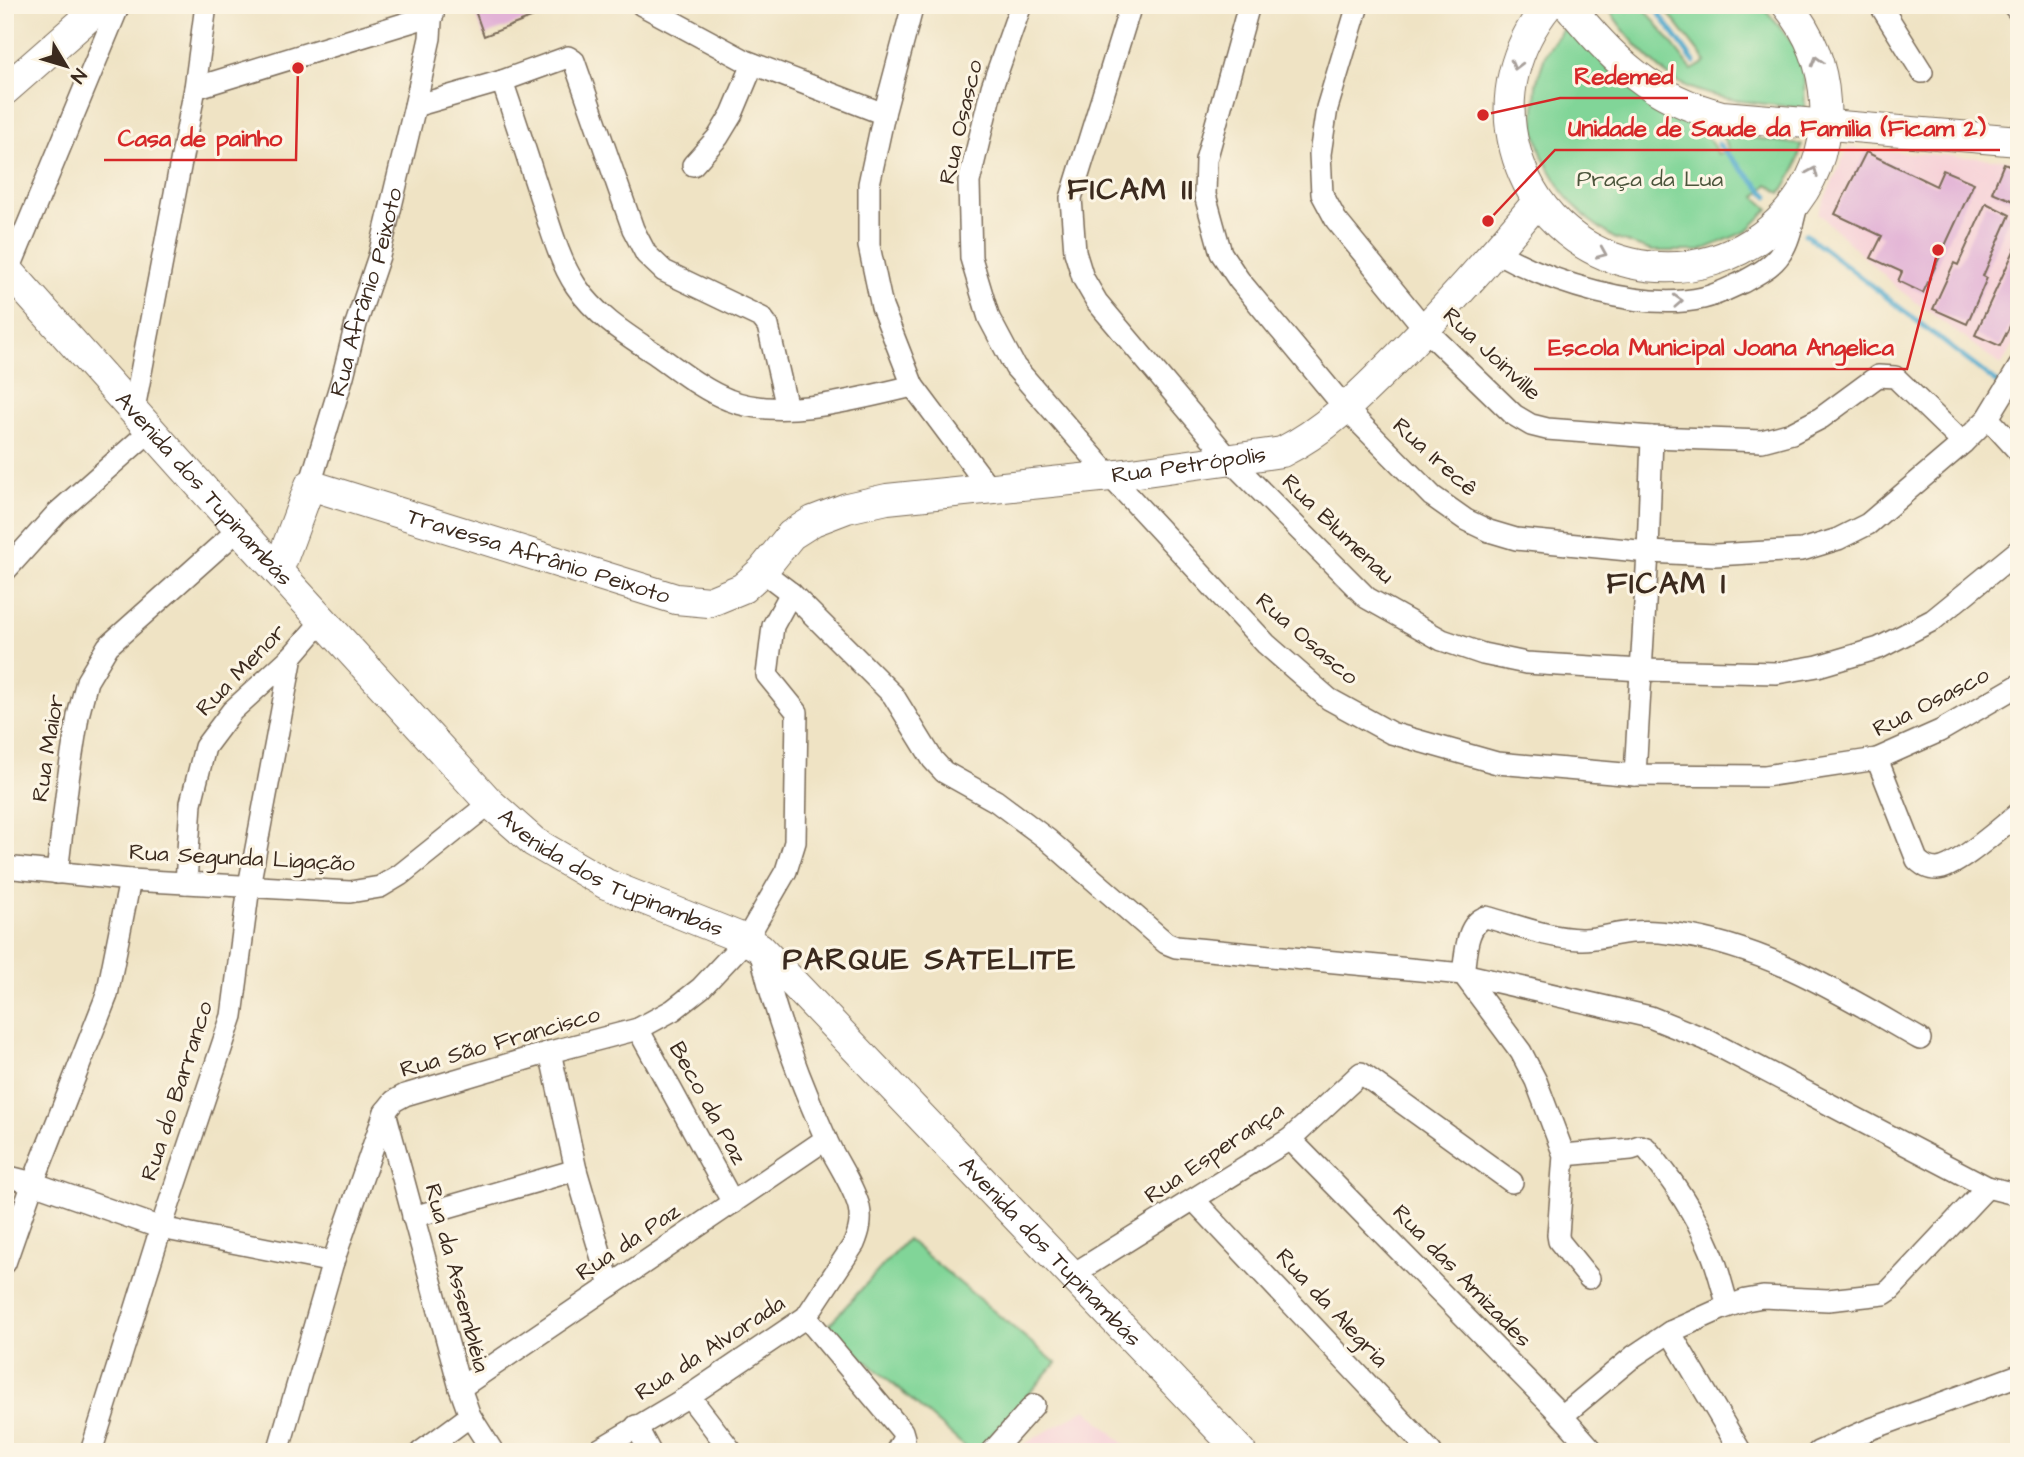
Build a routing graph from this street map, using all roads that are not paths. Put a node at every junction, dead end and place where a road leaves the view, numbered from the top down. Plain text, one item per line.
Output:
1 (119, 5) edge
2 (206, 5) edge
3 (642, 5) edge
4 (913, 5) edge
5 (1021, 5) edge
6 (1131, 5) edge
7 (1249, 5) edge
8 (1359, 5) edge
9 (1548, 5) edge
10 (1567, 5) edge
11 (1880, 5) edge
12 (2013, 5) edge
13 (87, 9) edge
14 (1793, 9) edge
15 (433, 10) edge
16 (2019, 12) edge
17 (753, 64) junction
18 (1922, 72) dead end
19 (502, 81) junction
20 (195, 88) junction
21 (5, 90) edge
22 (415, 106) junction
23 (884, 114) junction
24 (1827, 125) junction
25 (2019, 141) edge
26 (693, 165) dead end
27 (1538, 201) junction
28 (1798, 201) junction
29 (1496, 252) junction
30 (1709, 262) junction
31 (7, 268) edge
32 (1720, 293) junction
33 (1425, 329) junction
34 (2010, 381) edge
35 (913, 386) junction
36 (787, 408) junction
37 (1346, 410) junction
38 (1989, 418) junction
39 (143, 420) junction
40 (1652, 437) junction
41 (1964, 443) junction
42 (2019, 452) edge
43 (1230, 460) junction
44 (1110, 476) junction
45 (310, 485) junction
46 (990, 489) junction
47 (239, 529) junction
48 (2019, 550) edge
49 (1648, 552) junction
50 (5, 571) edge
51 (278, 571) junction
52 (762, 571) junction
53 (791, 593) junction
54 (322, 621) junction
55 (292, 656) junction
56 (1641, 670) junction
57 (2019, 685) edge
58 (1877, 759) junction
59 (1635, 775) junction
60 (489, 803) junction
61 (2019, 813) edge
62 (5, 867) edge
63 (57, 873) junction
64 (130, 880) junction
65 (186, 883) junction
66 (249, 886) junction
67 (753, 944) junction
68 (784, 973) junction
69 (1463, 974) junction
70 (772, 1001) junction
71 (638, 1029) junction
72 (1920, 1039) dead end
73 (550, 1052) junction
74 (386, 1112) junction
75 (826, 1139) junction
76 (1290, 1139) junction
77 (1564, 1155) junction
78 (576, 1170) junction
79 (5, 1176) edge
80 (1512, 1182) dead end
81 (33, 1183) junction
82 (1987, 1186) junction
83 (2019, 1195) edge
84 (1194, 1200) junction
85 (733, 1202) junction
86 (413, 1217) junction
87 (161, 1228) junction
88 (333, 1262) junction
89 (5, 1263) edge
90 (1072, 1275) junction
91 (1589, 1278) dead end
92 (610, 1286) junction
93 (1728, 1306) junction
94 (806, 1317) junction
95 (1670, 1332) junction
96 (2019, 1375) edge
97 (460, 1388) junction
98 (690, 1396) junction
99 (1034, 1405) dead end
100 (470, 1416) junction
101 (1563, 1416) junction
102 (636, 1426) junction
103 (91, 1452) edge
104 (278, 1452) edge
105 (421, 1452) edge
106 (493, 1452) edge
107 (594, 1452) edge
108 (650, 1452) edge
109 (732, 1452) edge
110 (896, 1452) edge
111 (992, 1452) edge
112 (1241, 1452) edge
113 (1431, 1452) edge
114 (1594, 1452) edge
115 (1741, 1452) edge
116 (1818, 1452) edge

1 - 31 street
2 - 20 street
3 - 17 street
4 - 23 street
5 - 44 street, Rua Osasco
6 - 43 street, Rua Blumenau
7 - 37 street, Rua Irecê
8 - 33 street, Rua Joinville
9 -> 27 street
10 - 24 street
11 - 18 street
12 - 16 street
13 - 21 street
24 -> 14 street
15 - 20 street
15 - 22 street, Rua Afrânio Peixoto
17 - 23 street
17 - 26 street
19 - 22 street
19 - 36 street
19 - 36 street
20 - 39 street
22 - 45 street, Rua Afrânio Peixoto
23 - 35 street
24 - 25 street
28 -> 24 street
27 - 29 street, Rua Petrópolis
27 -> 30 street
28 - 30 street
28 - 32 street
29 -> 32 street
29 - 33 street, Rua Petrópolis
30 - 32 street
31 - 39 street, Avenida dos Tupinambás
33 - 37 street, Rua Petrópolis
33 - 40 street, Rua Joinville
34 - 38 street, Rua Irecê
35 - 36 street
35 - 46 street
37 - 43 street, Rua Petrópolis
37 - 49 street, Rua Irecê
38 - 41 street, Rua Irecê
38 - 42 street
39 - 47 street, Avenida dos Tupinambás
39 - 50 street
40 - 41 street, Rua Joinville
40 - 49 street
41 - 49 street, Rua Irecê
43 - 44 street, Rua Petrópolis
43 - 56 street, Rua Blumenau
44 - 46 street, Rua Petrópolis
44 - 59 street, Rua Osasco
45 - 51 street, Rua Afrânio Peixoto
45 - 52 street, Travessa Afrânio Peixoto
46 - 52 street, Rua Petrópolis
47 - 51 street, Avenida dos Tupinambás
47 - 63 street, Rua Maior
48 - 56 street, Rua Blumenau
49 - 56 street
51 - 54 street, Avenida dos Tupinambás
52 - 53 street
53 - 67 street
53 - 69 street
54 - 55 street, Rua Menor
54 - 60 street, Avenida dos Tupinambás
55 - 65 street, Rua Menor
55 - 66 street, Rua do Barranco
56 - 59 street
57 - 58 street, Rua Osasco
58 - 59 street, Rua Osasco
58 - 61 street
60 - 66 street, Rua Segunda Ligação
60 - 67 street, Avenida dos Tupinambás
62 - 63 street, Rua Segunda Ligação
63 - 64 street, Rua Segunda Ligação
64 - 65 street, Rua Segunda Ligação
64 - 81 street
65 - 66 street, Rua Segunda Ligação
66 - 87 street, Rua do Barranco
67 - 68 street, Avenida dos Tupinambás
67 - 70 street, Rua da Alvorada
67 - 71 street, Rua São Francisco
68 - 70 street
68 - 90 street, Avenida dos Tupinambás
69 - 72 street
69 - 77 street
69 - 82 street
70 - 75 street, Rua da Alvorada
71 - 73 street, Rua São Francisco
71 - 85 street, Beco da Paz
73 - 74 street, Rua São Francisco
73 - 78 street
74 - 86 street, Rua da Assembléia
74 - 88 street
75 - 85 street, Rua da Paz
75 - 94 street, Rua da Alvorada
76 - 80 street, Rua Esperança
76 - 84 street, Rua Esperança
76 - 101 street, Rua das Amizades
77 - 91 street
77 - 93 street
78 - 86 street
78 - 92 street
79 - 81 street
81 - 87 street
81 - 89 street
82 - 83 street
82 - 93 street
84 - 90 street, Rua Esperança
84 - 113 street, Rua da Alegria
85 - 92 street, Rua da Paz
86 - 97 street, Rua da Assembléia
87 - 88 street
87 - 103 street, Rua do Barranco
88 - 104 street
90 - 112 street, Avenida dos Tupinambás
92 - 97 street, Rua da Paz
93 - 95 street
94 - 98 street, Rua da Alvorada
94 - 110 street
95 - 101 street
95 - 115 street
96 - 116 street
97 - 100 street, Rua da Assembléia
98 - 102 street, Rua da Alvorada
98 - 109 street
99 - 111 street
100 - 105 street
100 - 106 street, Rua da Assembléia
101 - 114 street, Rua das Amizades
102 - 107 street, Rua da Alvorada
102 - 108 street

